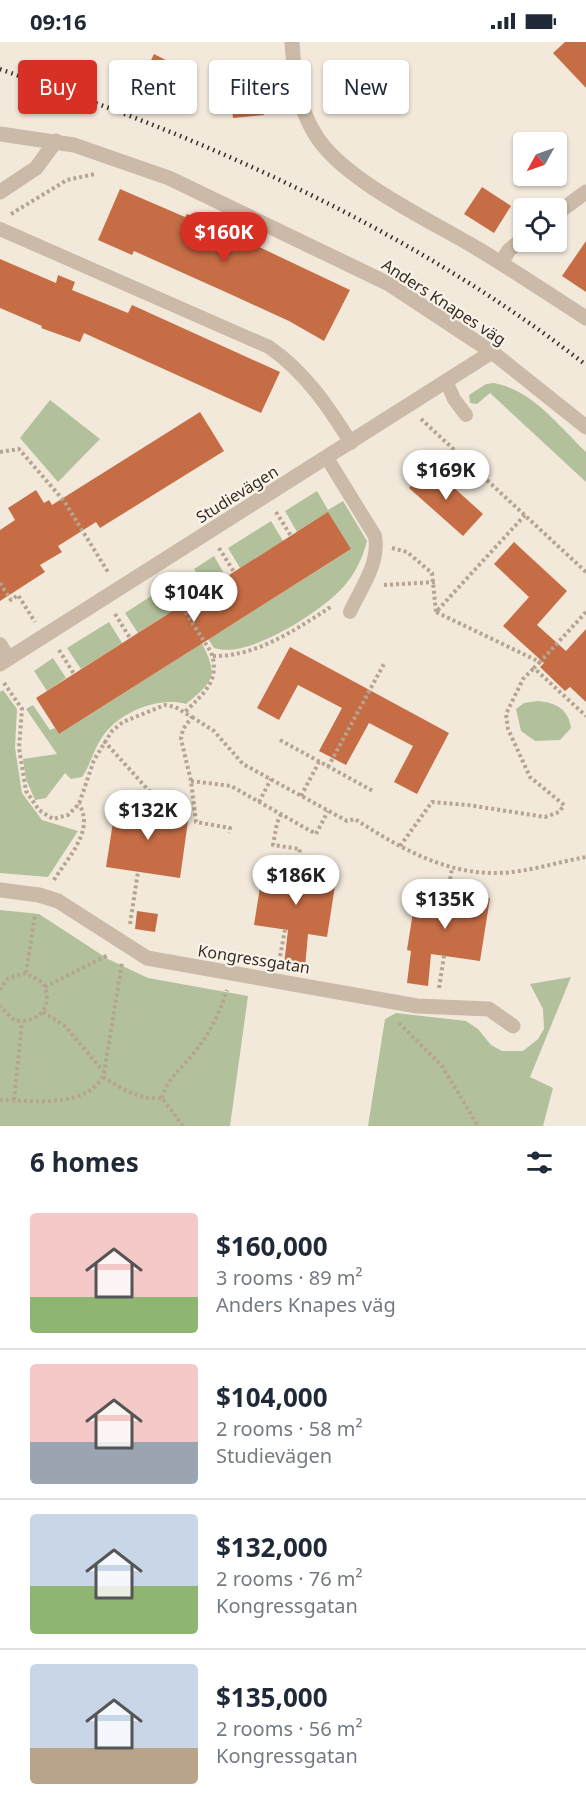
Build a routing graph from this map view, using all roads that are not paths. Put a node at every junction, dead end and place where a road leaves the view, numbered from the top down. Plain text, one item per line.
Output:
1 (292, 42) edge
2 (0, 134) edge
3 (56, 141) junction
4 (0, 192) edge
5 (586, 192) edge
6 (567, 206) edge
7 (0, 229) edge
8 (513, 247) edge
9 (501, 263) junction
10 (586, 318) edge
11 (492, 352) junction
12 (447, 383) junction
13 (466, 415) dead end
14 (586, 428) edge
15 (351, 443) junction
16 (327, 458) junction
17 (350, 612) road end
18 (3, 653) edge
19 (0, 890) edge
20 (513, 1026) dead end

1 - 9 street
2 - 3 street, Anders Knapes väg
3 - 4 street
3 - 11 street, Anders Knapes väg
5 - 6 street
7 - 15 lane
8 - 9 street
9 - 10 street
11 - 12 street, Studievägen
11 - 14 street, Anders Knapes väg
12 - 13 lane
12 - 15 street, Studievägen
15 - 16 street, Studievägen
16 - 17 lane
16 - 18 street, Studievägen
19 - 20 street, Kongressgatan

